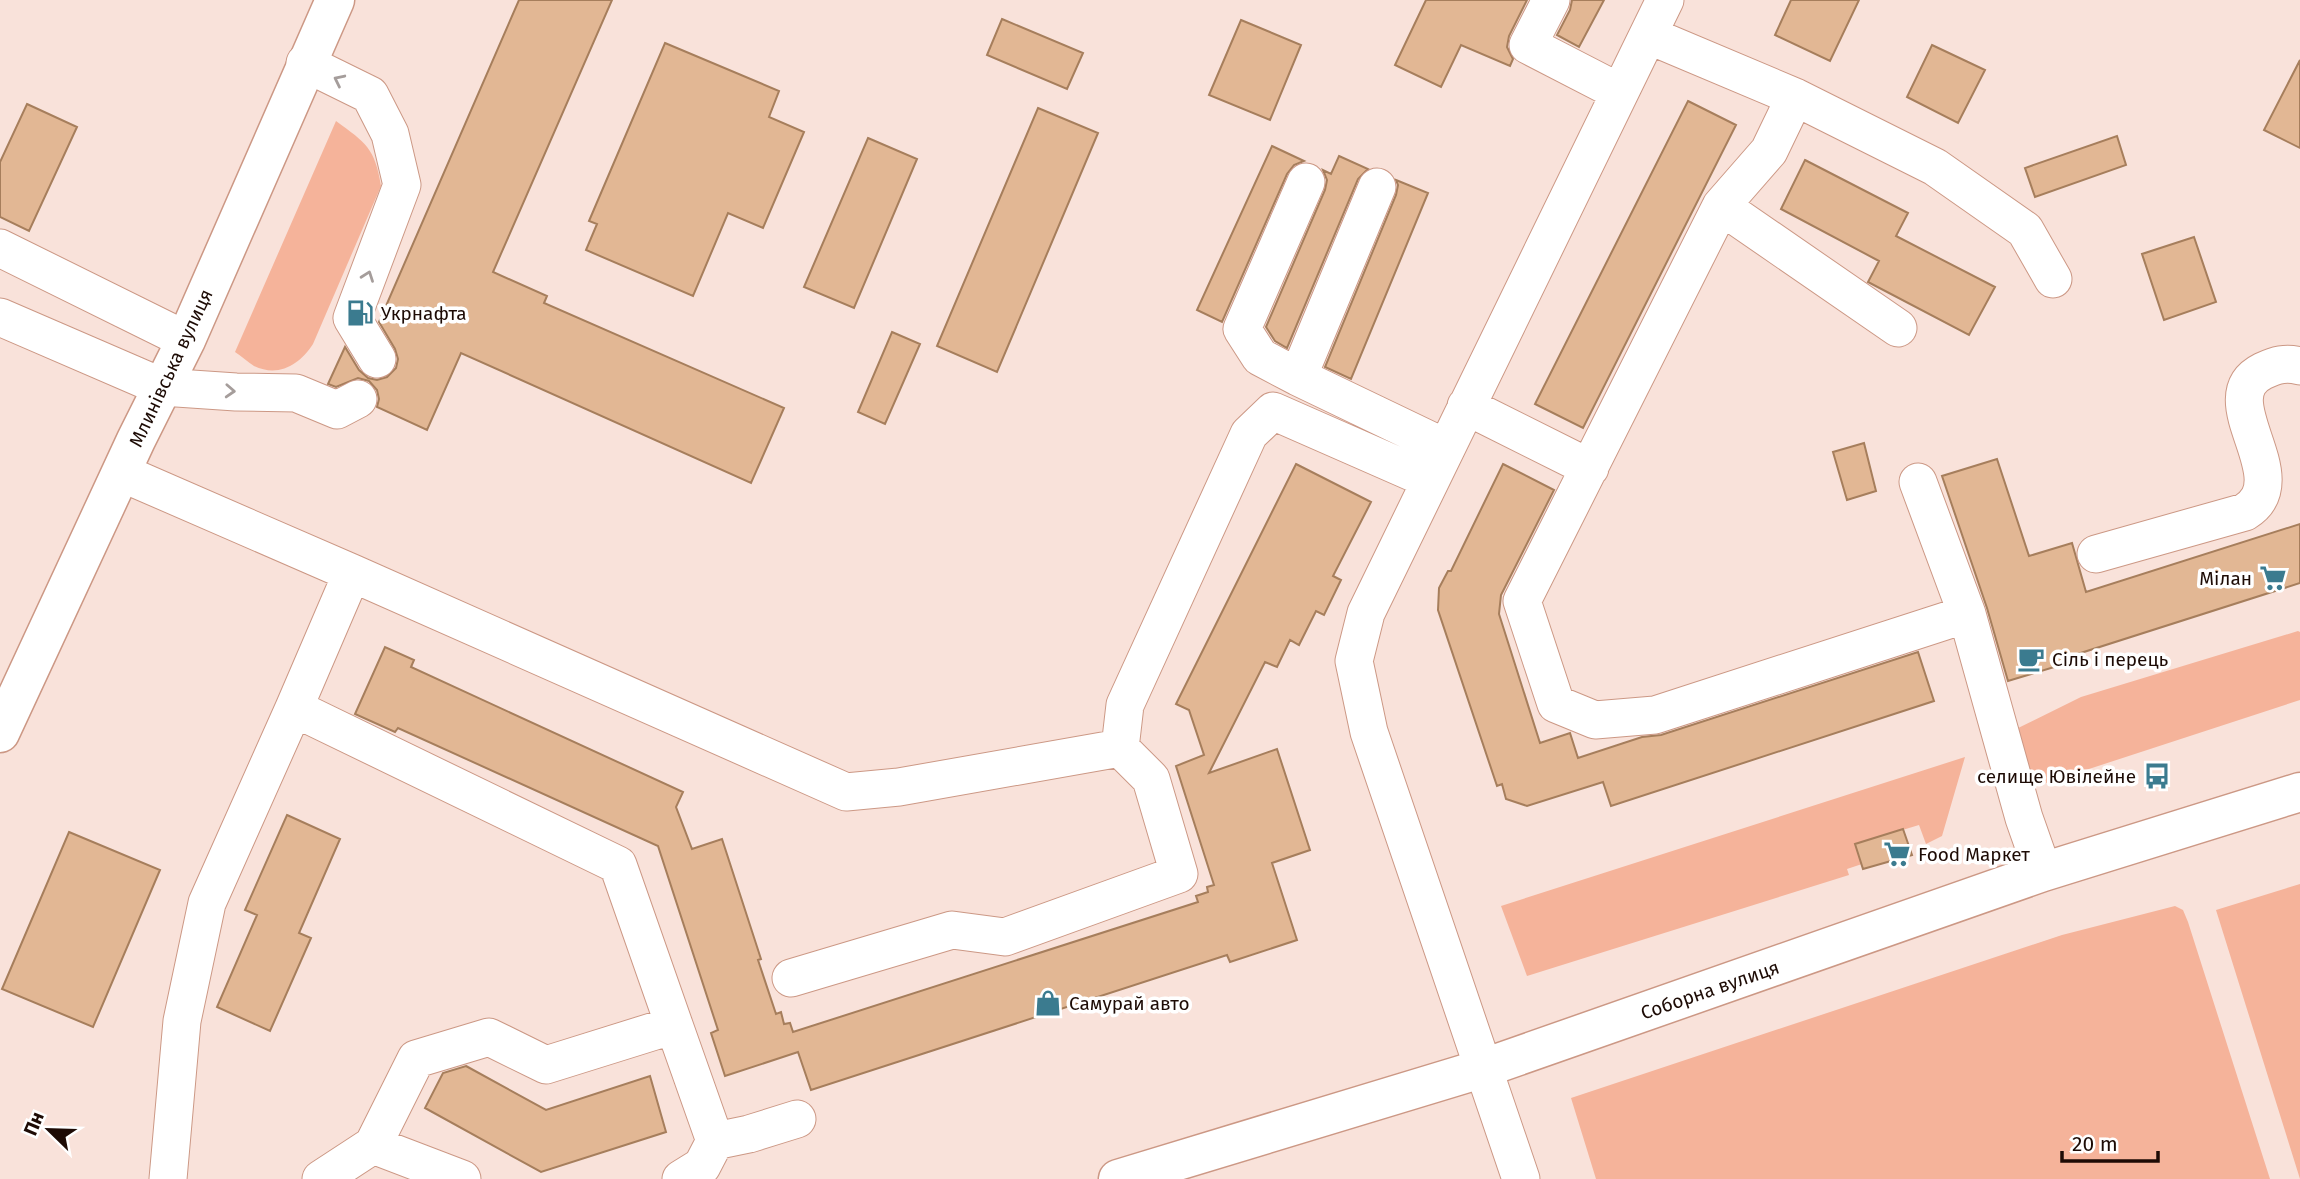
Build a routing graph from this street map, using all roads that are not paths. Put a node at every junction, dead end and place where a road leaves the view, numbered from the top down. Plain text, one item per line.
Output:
1 (335, 0) edge
2 (1551, 0) edge
3 (1665, 0) edge
4 (1648, 35) junction
5 (305, 63) junction
6 (1619, 92) junction
7 (1795, 97) junction
8 (1306, 182) dead end
9 (1377, 187) dead end
10 (1721, 206) junction
11 (0, 248) edge
12 (2053, 279) dead end
13 (0, 317) edge
14 (1898, 328) dead end
15 (186, 340) junction
16 (377, 359) dead end
17 (2300, 366) edge
18 (1298, 377) junction
19 (162, 387) junction
20 (358, 399) dead end
21 (1466, 406) junction
22 (1446, 447) junction
23 (1590, 468) junction
24 (122, 473) junction
25 (1430, 480) junction
26 (1918, 482) dead end
27 (2096, 554) dead end
28 (352, 573) junction
29 (1967, 614) junction
30 (294, 708) junction
31 (0, 733) edge
32 (1120, 748) junction
33 (2300, 792) edge
34 (2043, 872) junction
35 (791, 978) dead end
36 (674, 1025) junction
37 (1484, 1068) junction
38 (797, 1119) dead end
39 (715, 1141) junction
40 (373, 1145) junction
41 (167, 1179) edge
42 (321, 1179) edge
43 (462, 1179) edge
44 (681, 1179) edge
45 (1118, 1179) edge
46 (1521, 1179) edge

1 - 5 main road, Млинівська вулиця
2 - 6 street
3 - 4 street
4 - 6 street
4 - 7 street
5 - 15 main road, Млинівська вулиця
16 -> 5 street
6 - 21 street
7 - 10 street
7 - 12 street
8 - 18 street
9 - 18 street
10 - 14 street
10 - 23 street
11 - 15 street
13 - 19 street
15 - 19 main road, Млинівська вулиця
17 - 27 street
18 - 22 street
19 -> 20 street
19 - 24 main road, Млинівська вулиця
21 - 22 street
21 - 23 street
22 - 25 street
23 - 29 street
24 - 28 street
24 - 31 main road, Млинівська вулиця
25 - 32 street
25 - 37 street
26 - 29 street
28 - 30 street
28 - 32 street
29 - 34 street
30 - 36 street
30 - 41 street
32 - 35 street
33 - 34 main road, Соборна вулиця
34 - 37 main road, Соборна вулиця
36 - 39 street
36 - 40 street
37 - 45 main road, Соборна вулиця
37 - 46 street
38 - 39 street
39 - 44 street
40 - 42 street
40 - 43 street

